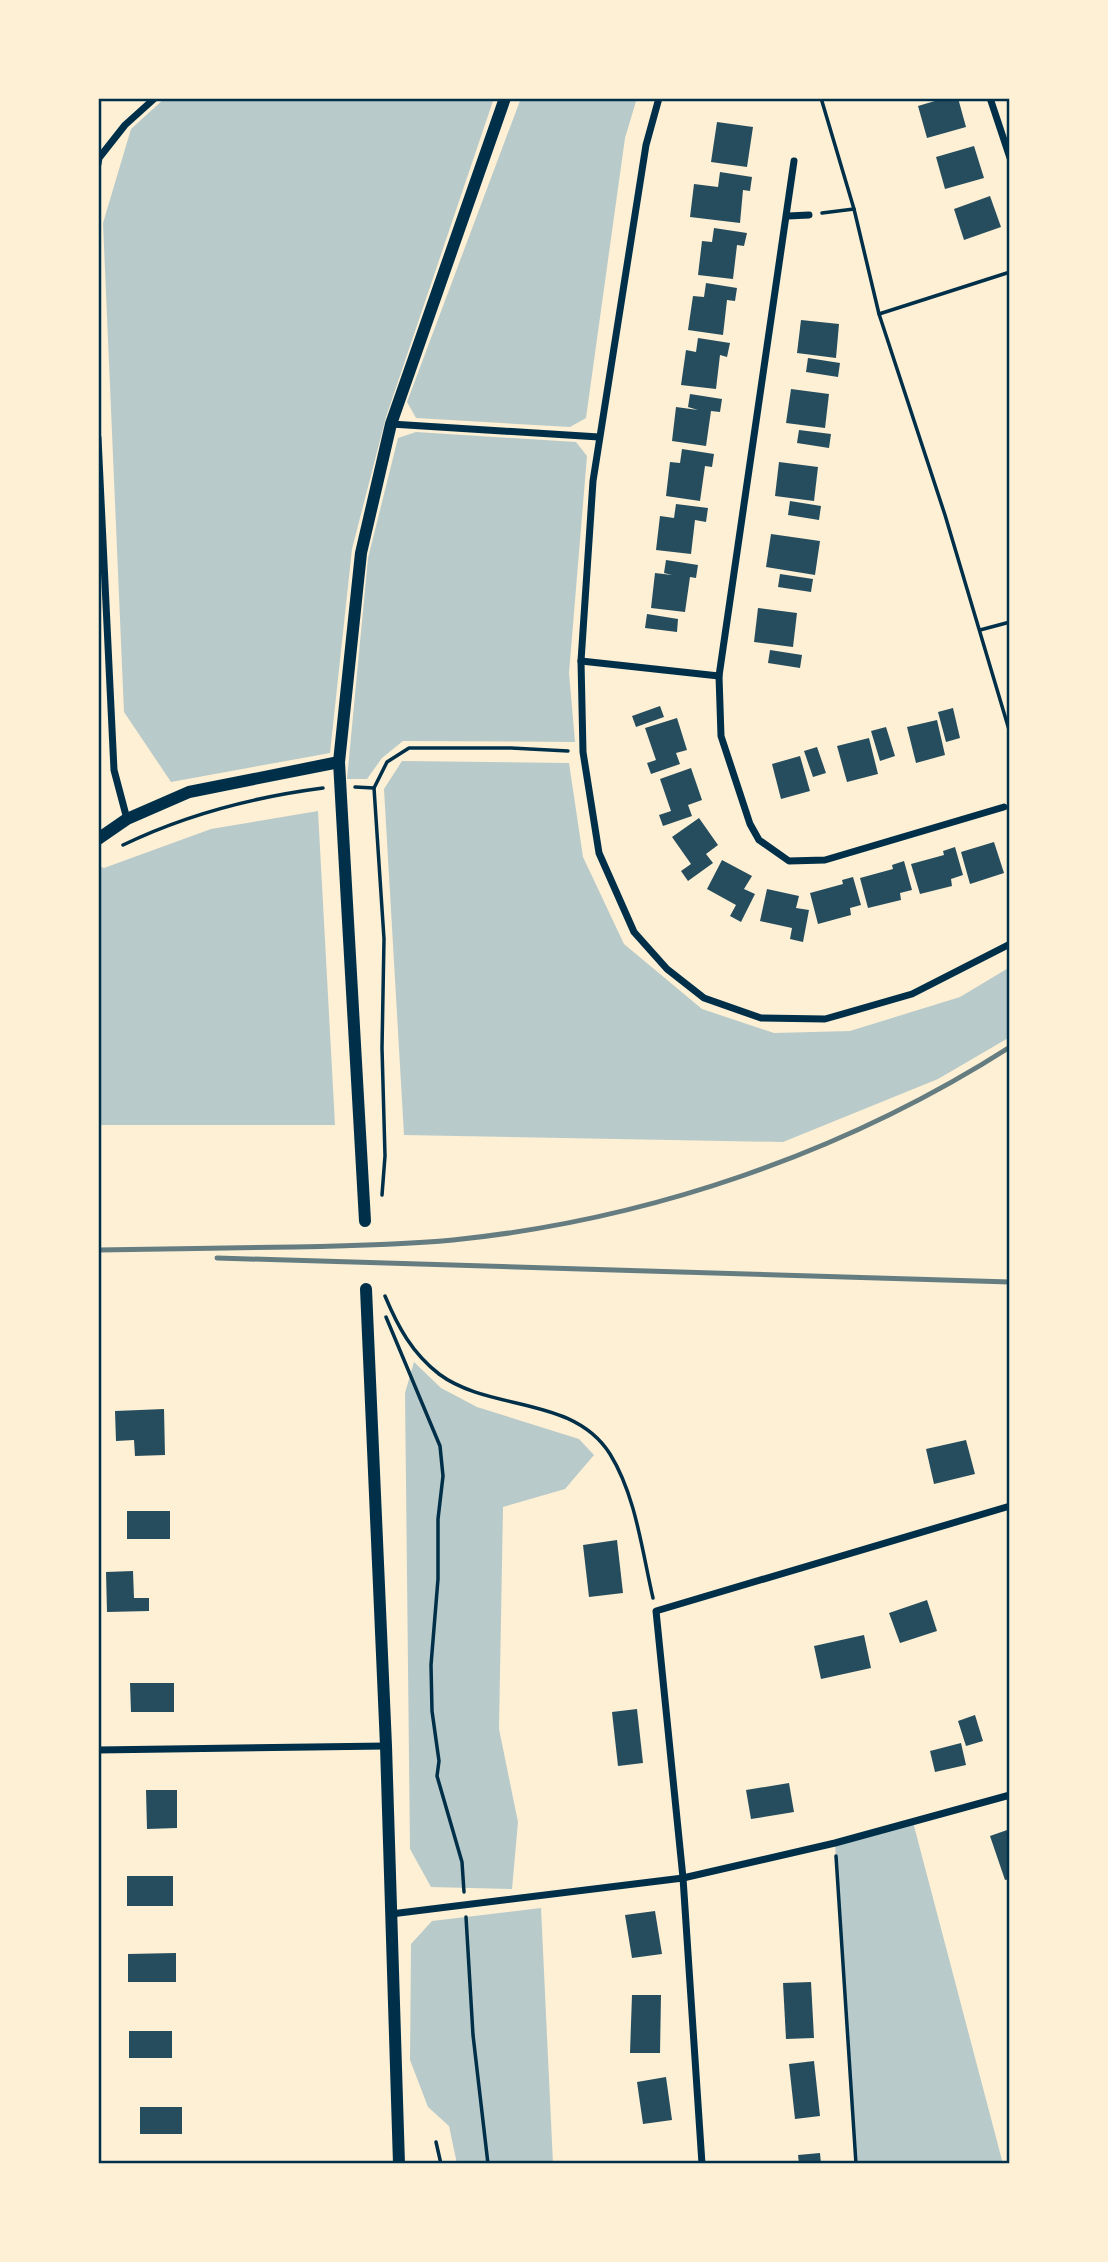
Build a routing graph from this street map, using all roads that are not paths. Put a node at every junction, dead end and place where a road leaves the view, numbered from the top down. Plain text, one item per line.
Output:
1 (155, 98) edge
2 (505, 98) edge
3 (659, 98) edge
4 (990, 98) edge
5 (1010, 158) edge
6 (794, 161) dead end
7 (98, 164) edge
8 (809, 215) road end
9 (788, 216) junction
10 (391, 424) junction
11 (599, 437) junction
12 (98, 438) edge
13 (581, 661) junction
14 (719, 676) junction
15 (339, 762) junction
16 (1004, 807) dead end
17 (127, 819) junction
18 (98, 839) edge
19 (1010, 944) edge
20 (365, 1221) dead end
21 (366, 1289) dead end
22 (1010, 1506) edge
23 (386, 1746) junction
24 (98, 1750) edge
25 (1010, 1795) edge
26 (683, 1878) junction
27 (391, 1914) junction
28 (399, 2164) edge
29 (702, 2164) edge

1 - 7 street
2 - 10 street
3 - 11 street
4 - 5 street
6 - 9 street
8 - 9 street
9 - 14 street
10 - 11 street
10 - 15 street
11 - 13 street
12 - 17 street
13 - 14 street
13 - 19 street
14 - 16 street
15 - 17 street
15 - 20 street
17 - 18 street
21 - 23 street
22 - 26 street
23 - 24 street
23 - 27 street
25 - 26 street
26 - 27 street
26 - 29 street
27 - 28 street

